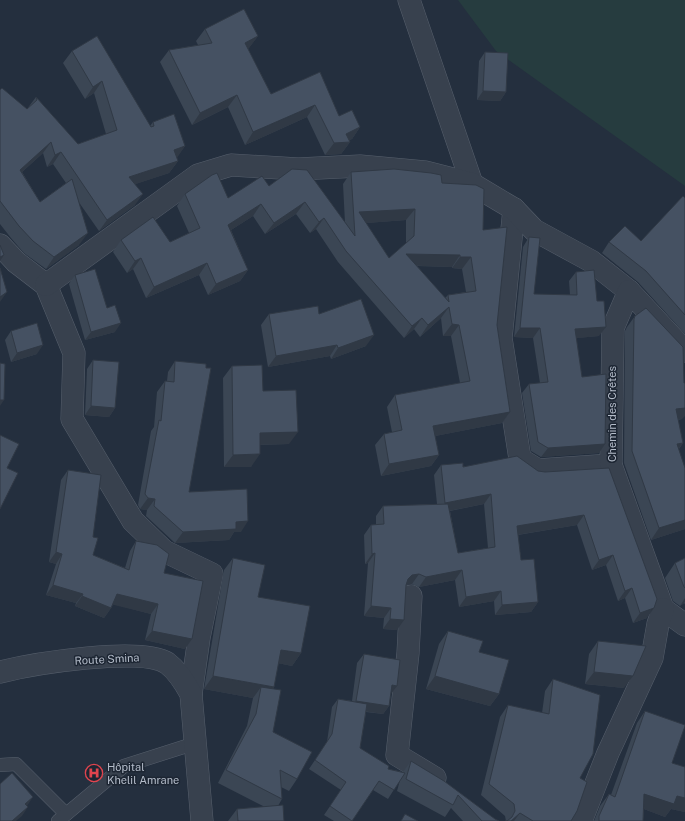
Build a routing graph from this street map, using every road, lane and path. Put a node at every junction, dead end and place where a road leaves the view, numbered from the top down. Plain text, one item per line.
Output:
1 (409, 0) edge
2 (472, 184) junction
3 (514, 209) junction
4 (0, 245) edge
5 (46, 285) junction
6 (629, 292) junction
7 (685, 351) edge
8 (611, 465) junction
9 (411, 596) dead end
10 (663, 609) junction
11 (685, 625) edge
12 (0, 672) edge
13 (191, 694) junction
14 (196, 743) junction
15 (0, 765) edge
16 (450, 787) edge
17 (62, 818) edge
18 (202, 821) edge
19 (581, 821) edge

1 - 2 street
2 - 3 street
2 - 5 street
3 - 6 street
3 - 8 street
4 - 5 street
5 - 13 street
6 - 7 street
6 - 8 street, Chemin des Crêtes
8 - 10 street, Chemin des Crêtes
9 - 16 street
10 - 11 street
10 - 19 street
12 - 13 street, Route Smina
13 - 14 street, Route Smina
14 - 17 lane
14 - 18 street, Route Smina
15 - 17 lane

